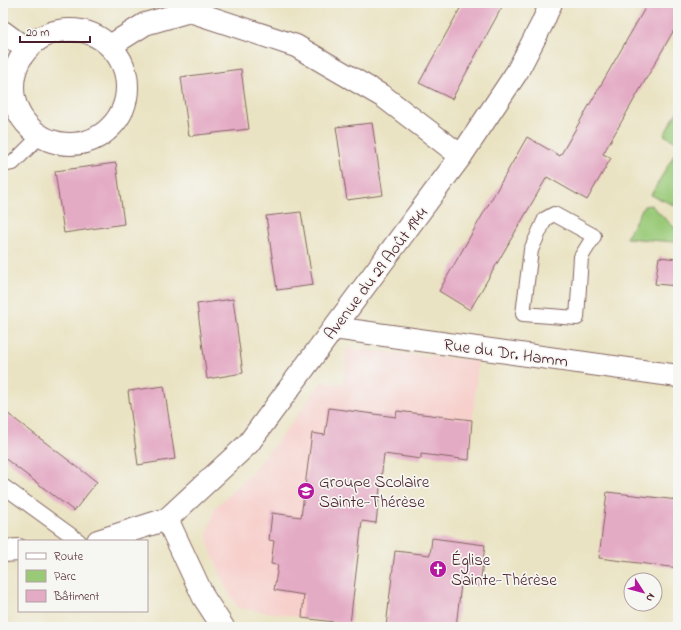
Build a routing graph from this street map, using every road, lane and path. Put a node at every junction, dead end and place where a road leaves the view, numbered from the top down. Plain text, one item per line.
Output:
1 (551, 3) edge
2 (3, 32) edge
3 (110, 46) junction
4 (26, 48) junction
5 (39, 137) junction
6 (462, 156) junction
7 (3, 165) edge
8 (531, 250) joint
9 (334, 328) junction
10 (678, 376) edge
11 (3, 486) edge
12 (167, 518) junction
13 (77, 540) edge
14 (101, 540) edge
15 (3, 550) edge
16 (18, 550) edge
17 (223, 627) edge

1 - 6 street, Avenue du 29 Août 1944
2 - 4 street
3 - 4 street
3 - 5 street
3 - 6 street
4 - 5 street
5 - 7 lane
6 - 9 street, Avenue du 29 Août 1944
8 - 8 lane
9 - 10 street, Rue du Dr. Hamm
9 - 12 street, Avenue du 29 Août 1944
11 - 13 lane
12 - 14 street
12 - 17 street
15 - 16 street

